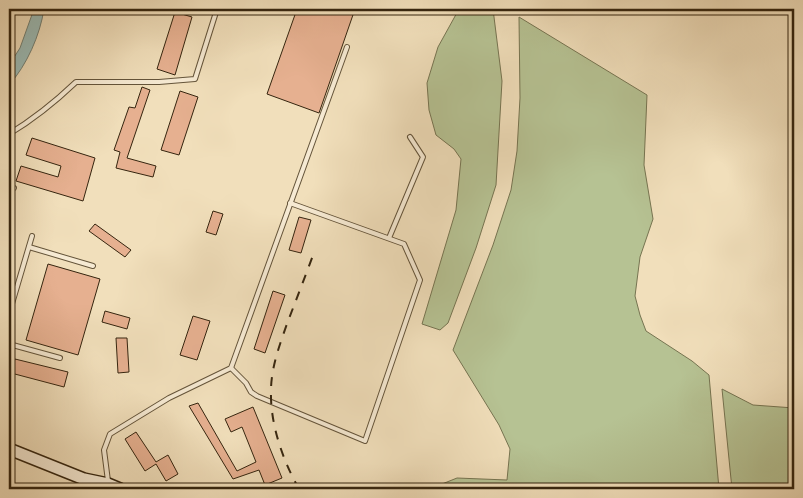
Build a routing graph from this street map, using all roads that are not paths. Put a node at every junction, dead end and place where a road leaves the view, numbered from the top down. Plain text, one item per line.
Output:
1 (217, 9) edge
2 (347, 47) dead end
3 (9, 134) edge
4 (410, 137) dead end
5 (9, 187) edge
6 (14, 188) dead end
7 (290, 203) junction
8 (32, 236) dead end
9 (389, 238) junction
10 (29, 247) junction
11 (93, 266) dead end
12 (9, 314) edge
13 (9, 344) edge
14 (60, 358) dead end
15 (231, 368) junction
16 (9, 448) edge
17 (108, 484) junction
18 (120, 489) edge

1 - 3 lane
2 - 7 lane
4 - 9 lane
5 - 6 lane
7 - 9 lane
7 - 15 lane
8 - 10 lane
9 - 15 lane
10 - 11 lane
10 - 12 lane
13 - 14 lane
15 - 17 lane
16 - 17 street
17 - 18 street

